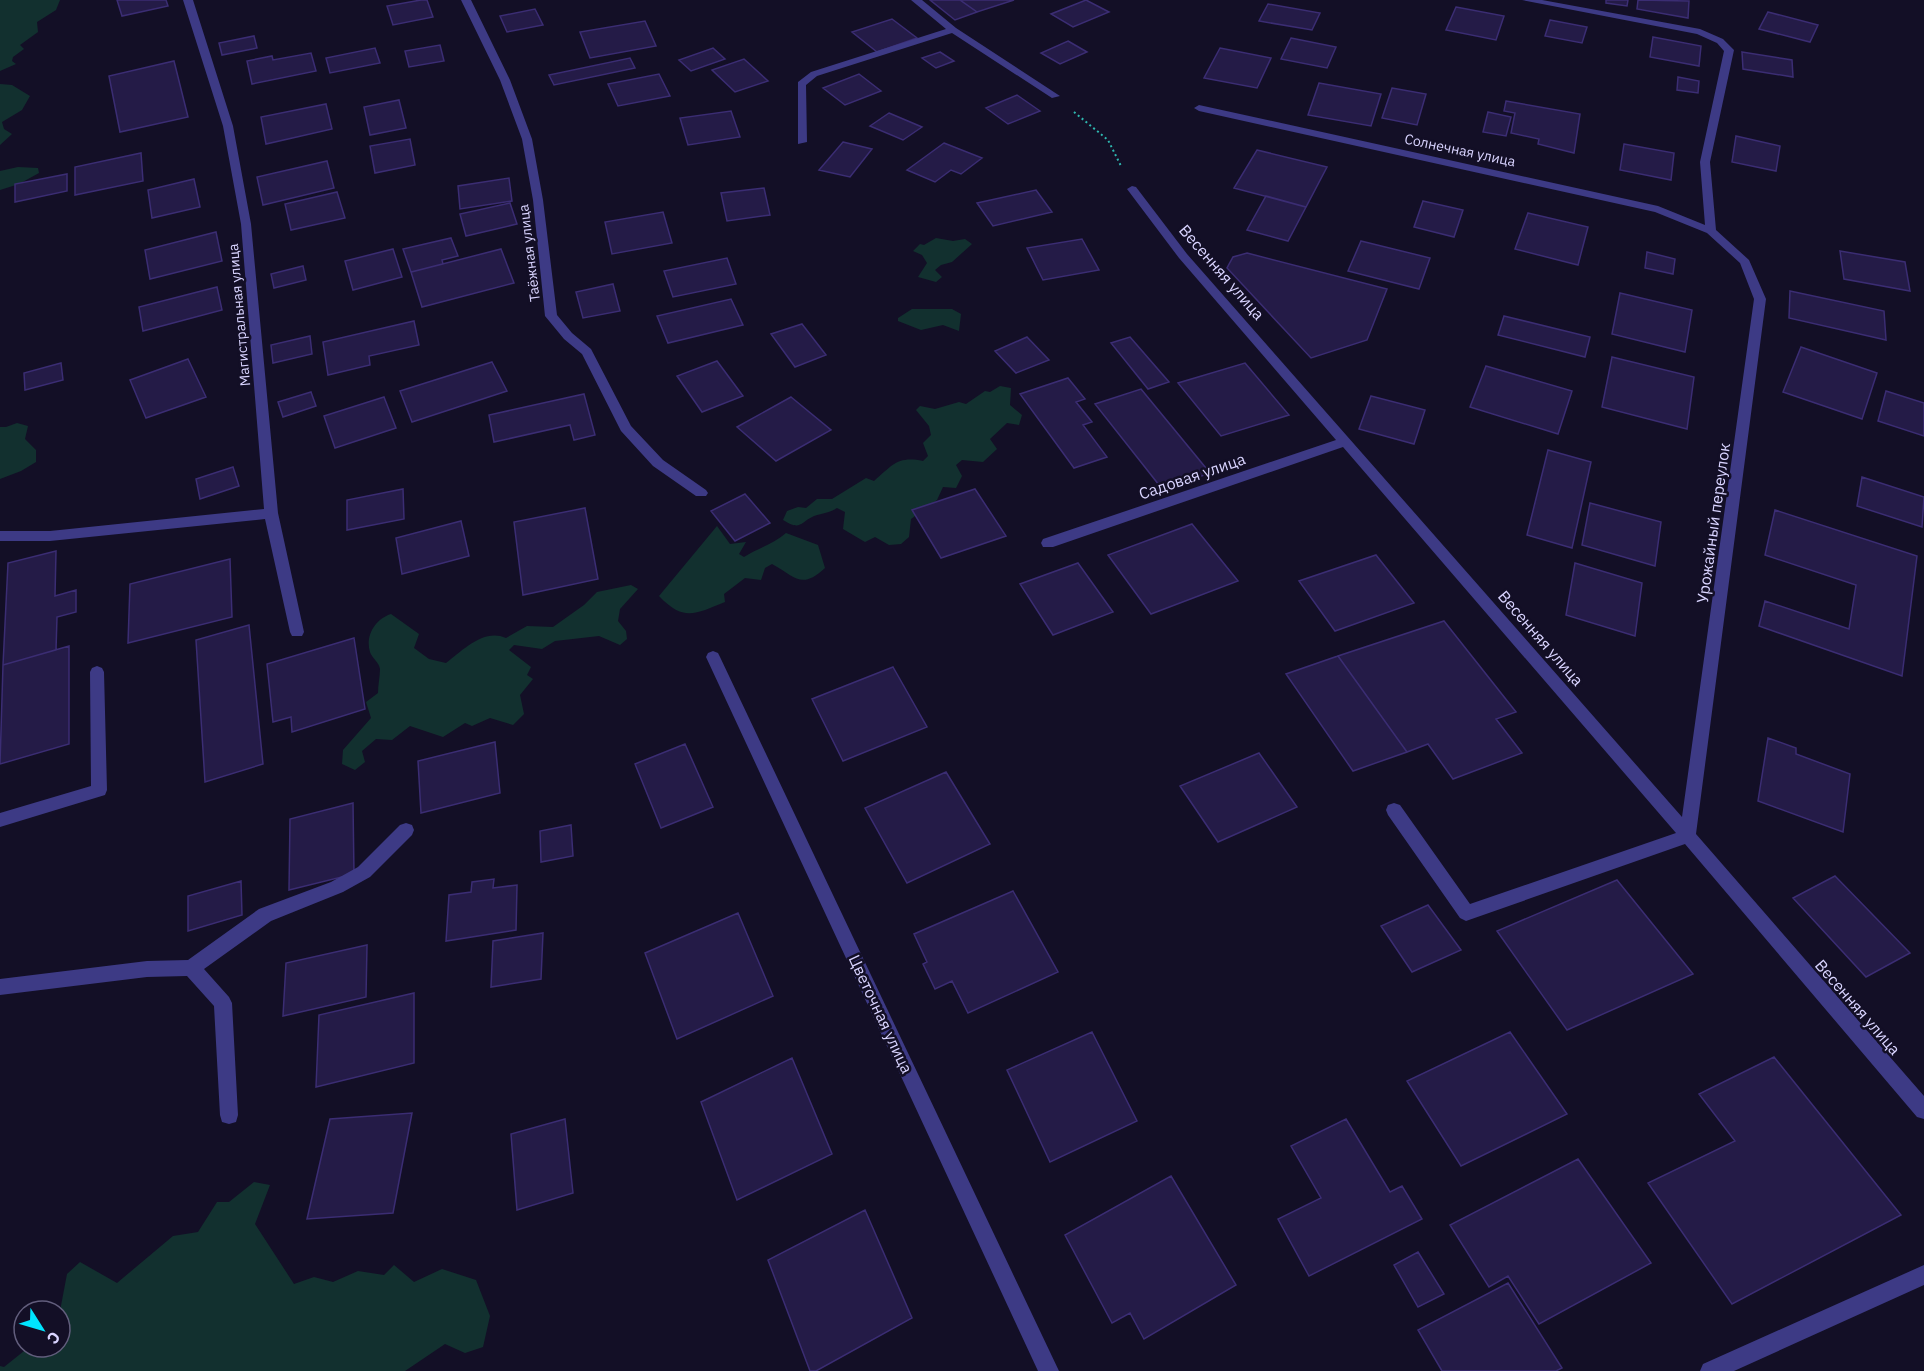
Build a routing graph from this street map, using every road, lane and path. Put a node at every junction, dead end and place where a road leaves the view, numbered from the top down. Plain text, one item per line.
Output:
1 (188, 0) edge
2 (466, 0) edge
3 (916, 0) edge
4 (1527, 0) edge
5 (953, 30) junction
6 (1055, 96) joint
7 (1199, 108) dead end
8 (802, 142) dead end
9 (1132, 189) joint
10 (1711, 231) junction
11 (1346, 441) junction
12 (701, 493) dead end
13 (271, 513) junction
14 (0, 536) edge
15 (1048, 543) dead end
16 (297, 632) dead end
17 (713, 657) dead end
18 (97, 672) dead end
19 (1394, 810) dead end
20 (0, 820) edge
21 (406, 830) dead end
22 (1688, 837) junction
23 (191, 968) junction
24 (0, 987) edge
25 (1924, 1110) edge
26 (229, 1115) dead end
27 (1924, 1275) edge
28 (1049, 1371) edge
29 (1710, 1371) edge

1 - 13 street, Магистральная улица
2 - 12 street, Таёжная улица
3 - 5 street
4 - 10 street
5 - 6 street
5 - 8 street
6 - 9 path
7 - 10 street, Солнечная улица
9 - 11 street, Весенняя улица
10 - 22 street, Урожайный переулок
11 - 15 street, Садовая улица
11 - 22 street, Весенняя улица
13 - 14 street
13 - 16 street, Магистральная улица
17 - 28 street, Цветочная улица
18 - 20 street
19 - 22 street
21 - 23 street
22 - 25 street, Весенняя улица
23 - 24 street
23 - 26 street
27 - 29 street

